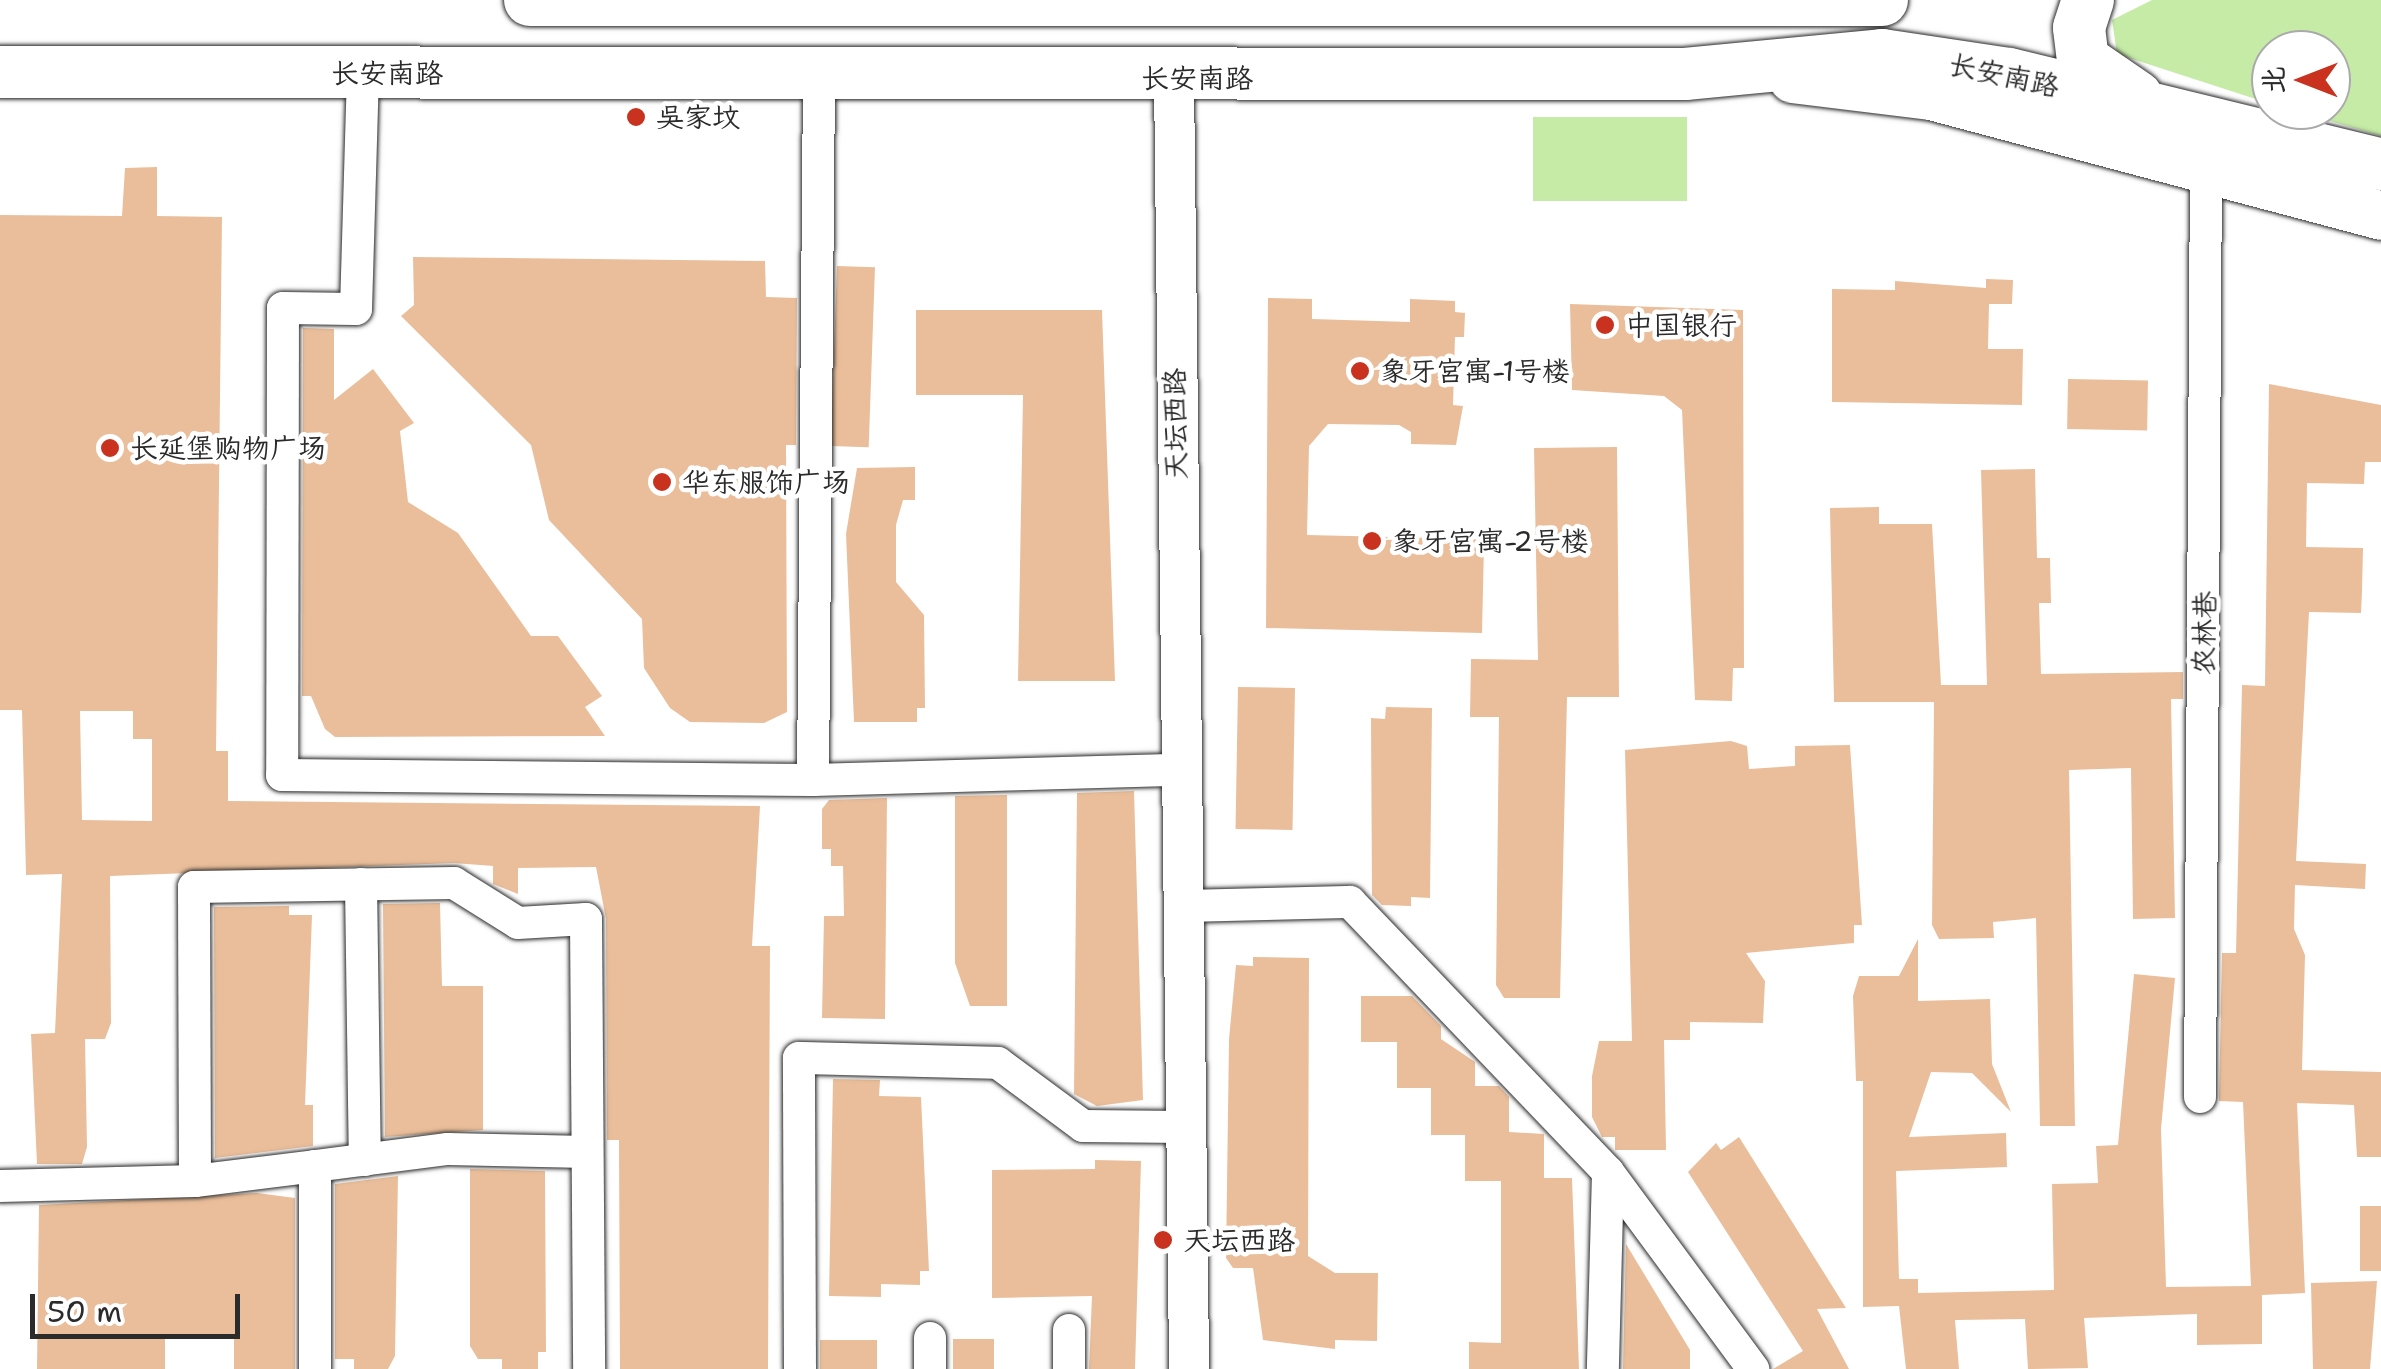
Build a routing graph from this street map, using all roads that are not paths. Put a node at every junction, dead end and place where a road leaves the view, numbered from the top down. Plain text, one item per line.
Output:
1 (530, 0) edge
2 (1307, 0) edge
3 (1882, 0) edge
4 (2088, 0) edge
5 (0, 72) edge
6 (362, 73) junction
7 (1684, 74) junction
8 (819, 75) junction
9 (1174, 78) junction
10 (2160, 109) junction
11 (2381, 165) edge
12 (2206, 170) junction
13 (2381, 216) edge
14 (1179, 770) junction
15 (813, 780) junction
16 (361, 884) junction
17 (1182, 906) junction
18 (2200, 1097) dead end
19 (1185, 1127) junction
20 (587, 1152) junction
21 (365, 1160) junction
22 (315, 1166) junction
23 (1608, 1172) junction
24 (195, 1181) junction
25 (0, 1186) edge
26 (1069, 1330) dead end
27 (315, 1369) edge
28 (589, 1369) edge
29 (800, 1369) edge
30 (1069, 1369) edge
31 (1189, 1369) edge
32 (1603, 1369) edge
33 (1753, 1369) edge

1 - 2 main road
2 - 3 main road
4 - 10 main road
5 - 6 main road, 长安南路
6 - 8 main road, 长安南路
6 - 15 street
7 - 9 main road, 长安南路
7 - 10 main road, 长安南路
7 - 12 main road
8 - 9 main road, 长安南路
8 - 15 street
9 - 14 street, 天坛西路
10 - 11 main road, 长安南路
12 - 13 main road
12 - 18 street, 农林巷
14 - 15 street
14 - 17 street, 天坛西路
16 - 20 street
16 - 21 street
16 - 24 street
17 - 19 street, 天坛西路
17 - 23 street
19 - 29 street
19 - 31 street, 天坛西路
20 - 21 street
20 - 28 street
21 - 22 street
22 - 24 street
22 - 27 street
23 - 32 street
23 - 33 street
24 - 25 street
26 - 30 street

